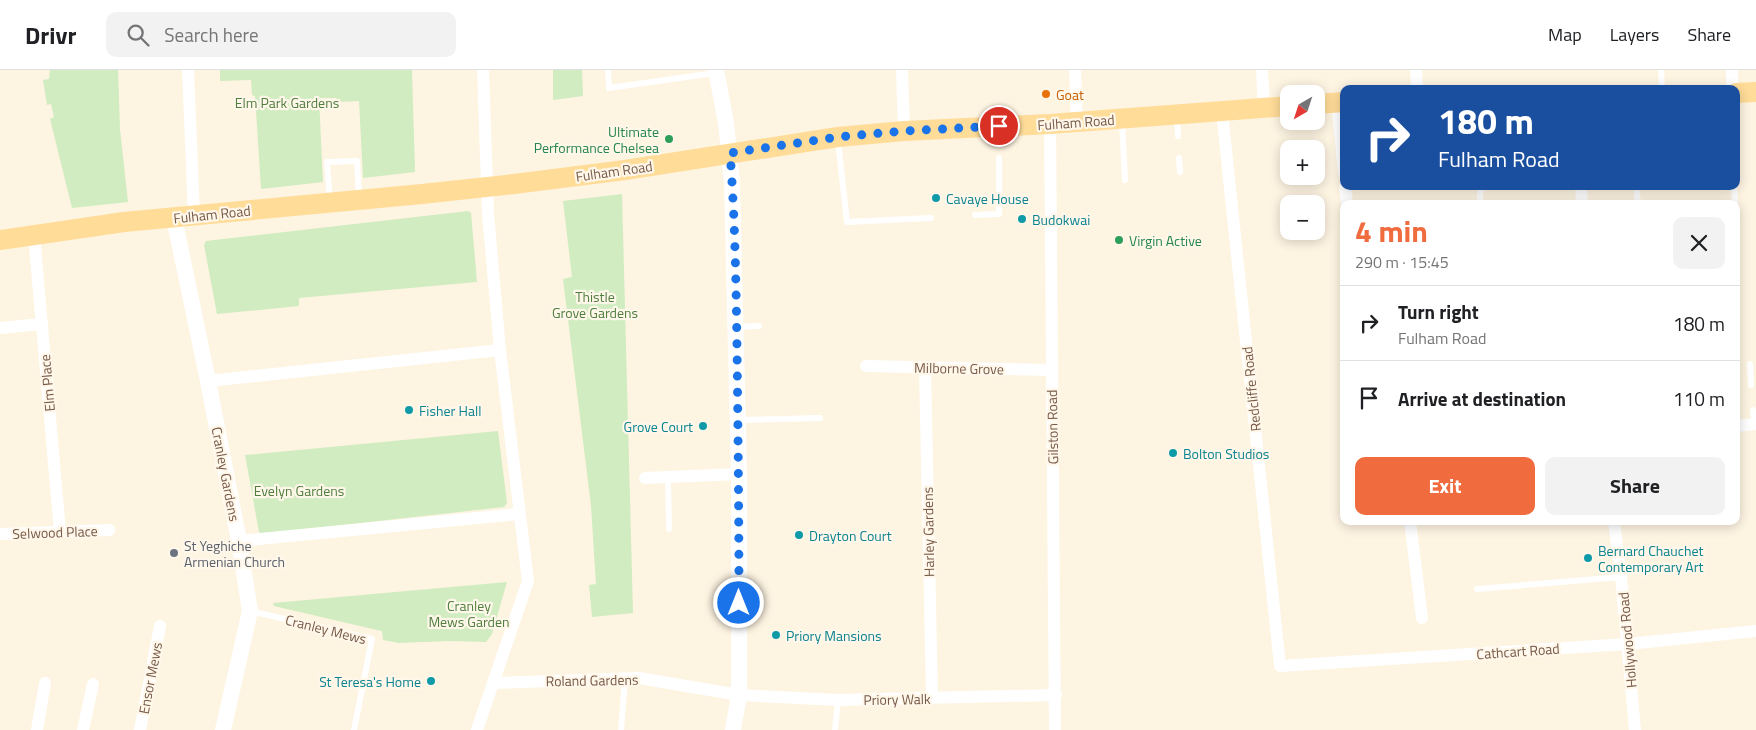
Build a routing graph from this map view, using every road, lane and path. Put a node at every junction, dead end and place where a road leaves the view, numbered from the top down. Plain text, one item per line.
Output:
1 (188, 70) edge
2 (483, 70) edge
3 (608, 70) edge
4 (902, 70) edge
5 (1075, 70) edge
6 (1262, 70) edge
7 (1416, 70) edge
8 (1661, 70) edge
9 (1732, 70) edge
10 (716, 72) edge
11 (1417, 85) edge
12 (1662, 85) edge
13 (1732, 85) edge
14 (1756, 92) edge
15 (1740, 93) edge
16 (1340, 102) edge
17 (1325, 103) edge
18 (1280, 107) edge
19 (1264, 108) junction
20 (1222, 112) junction
21 (1176, 115) junction
22 (1122, 119) junction
23 (1077, 122) junction
24 (1050, 124) junction
25 (904, 131) junction
26 (1178, 136) dead end
27 (838, 137) junction
28 (730, 153) junction
29 (999, 158) dead end
30 (1179, 158) dead end
31 (1180, 172) dead end
32 (1125, 180) dead end
33 (487, 187) junction
34 (1637, 193) dead end
35 (359, 200) junction
36 (1638, 200) edge
37 (330, 203) junction
38 (975, 215) dead end
39 (194, 216) junction
40 (174, 218) junction
41 (931, 218) dead end
42 (34, 235) junction
43 (0, 240) edge
44 (42, 324) junction
45 (760, 326) dead end
46 (736, 327) junction
47 (0, 328) edge
48 (500, 350) junction
49 (1750, 364) dead end
50 (866, 366) dead end
51 (925, 367) junction
52 (1051, 370) junction
53 (208, 381) junction
54 (1751, 385) dead end
55 (1753, 410) dead end
56 (820, 418) dead end
57 (738, 420) junction
58 (1755, 424) edge
59 (1740, 426) edge
60 (739, 474) junction
61 (668, 477) junction
62 (645, 478) dead end
63 (519, 514) junction
64 (1410, 525) edge
65 (1614, 525) edge
66 (669, 529) dead end
67 (109, 530) dead end
68 (60, 532) junction
69 (0, 534) edge
70 (239, 540) junction
71 (1621, 577) junction
72 (1476, 589) dead end
73 (250, 612) junction
74 (1422, 618) dead end
75 (160, 626) dead end
76 (1756, 631) edge
77 (1628, 644) junction
78 (1280, 666) joint
79 (625, 678) junction
80 (45, 683) dead end
81 (493, 683) junction
82 (93, 684) dead end
83 (739, 695) junction
84 (1056, 695) junction
85 (932, 698) junction
86 (838, 700) junction
87 (37, 730) edge
88 (83, 730) edge
89 (140, 730) edge
90 (223, 730) edge
91 (354, 730) edge
92 (477, 730) edge
93 (621, 730) edge
94 (733, 730) edge
95 (835, 730) edge
96 (1055, 730) edge
97 (1635, 730) edge

1 - 39 street
2 - 33 street
3 - 10 lane
4 - 25 street
5 - 23 street
6 - 19 street
7 - 11 street
8 - 12 lane
9 - 13 street
10 - 28 street
14 - 15 main road
16 - 17 main road
18 - 19 main road, Fulham Road
19 - 20 main road, Fulham Road
20 - 21 main road, Fulham Road
20 - 78 street, Redcliffe Road
21 - 22 main road, Fulham Road
21 - 26 lane
22 - 23 main road, Fulham Road
22 - 32 lane
23 - 24 main road, Fulham Road
24 - 25 main road, Fulham Road
24 - 52 street, Gilston Road
25 - 27 main road, Fulham Road
27 - 28 main road, Fulham Road
27 - 41 lane
28 - 33 main road, Fulham Road
28 - 46 street
29 - 38 lane
30 - 31 lane
33 - 35 main road, Fulham Road
33 - 48 street
34 - 36 lane
35 - 37 main road, Fulham Road
35 - 37 lane
37 - 39 main road, Fulham Road
39 - 40 main road, Fulham Road
40 - 42 main road, Fulham Road
40 - 53 street, Cranley Gardens
42 - 43 main road, Fulham Road
42 - 44 street, Elm Place
44 - 47 street
44 - 68 street, Elm Place
45 - 46 lane
46 - 57 street
48 - 53 street
48 - 63 street
49 - 54 lane
50 - 51 street, Milborne Grove
51 - 52 street, Milborne Grove
51 - 85 street, Harley Gardens
52 - 84 street, Gilston Road
53 - 70 street, Cranley Gardens
55 - 58 lane
56 - 57 lane
57 - 60 street
58 - 59 street
60 - 61 street
60 - 83 street
61 - 62 street
61 - 66 lane
63 - 70 street
63 - 81 street
64 - 74 street
65 - 71 street, Hollywood Road
67 - 68 street, Selwood Place
68 - 69 street, Selwood Place
70 - 73 street, Cranley Gardens
71 - 72 lane
71 - 77 street, Hollywood Road
73 - 90 street, Cranley Gardens
73 - 91 lane, Cranley Mews
75 - 89 street, Ensor Mews
76 - 77 street, Cathcart Road
77 - 78 street, Cathcart Road
77 - 97 street, Hollywood Road
79 - 81 street, Roland Gardens
79 - 83 street, Roland Gardens
79 - 93 lane
80 - 87 street
81 - 92 street
82 - 88 street
83 - 86 street, Priory Walk
83 - 94 street
84 - 85 street, Priory Walk
84 - 96 street, Gilston Road
85 - 86 street, Priory Walk
86 - 95 lane

